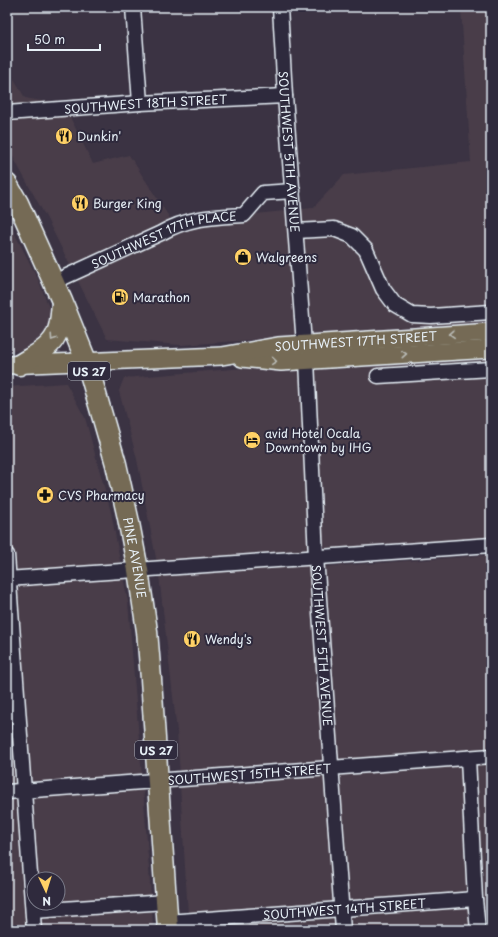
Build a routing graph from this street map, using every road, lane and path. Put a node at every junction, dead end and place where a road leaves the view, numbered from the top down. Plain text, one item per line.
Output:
1 (133, 7) edge
2 (280, 7) edge
3 (285, 96) junction
4 (140, 103) junction
5 (7, 113) edge
6 (7, 184) edge
7 (293, 191) junction
8 (296, 231) junction
9 (54, 282) junction
10 (62, 301) junction
11 (491, 312) edge
12 (491, 332) edge
13 (304, 344) junction
14 (491, 349) edge
15 (222, 356) junction
16 (307, 360) junction
17 (87, 363) junction
18 (13, 365) edge
19 (491, 369) edge
20 (378, 376) dead end
21 (491, 545) edge
22 (7, 555) edge
23 (316, 557) junction
24 (138, 570) junction
25 (8, 579) edge
26 (491, 756) edge
27 (468, 758) junction
28 (331, 768) junction
29 (158, 781) junction
30 (24, 791) junction
31 (7, 792) edge
32 (475, 900) junction
33 (341, 908) junction
34 (33, 912) junction
35 (167, 918) edge
36 (34, 930) edge
37 (343, 930) edge
38 (478, 930) edge

1 - 4 street
2 - 3 street, SOUTHWEST 5TH AVENUE
3 - 4 street, SOUTHWEST 18TH STREET
3 - 7 street, SOUTHWEST 5TH AVENUE
4 - 5 street, SOUTHWEST 18TH STREET
6 - 9 highway, PINE AVENUE / US 27
7 - 8 street, SOUTHWEST 5TH AVENUE
7 - 9 street, SOUTHWEST 17TH PLACE
8 - 11 street
8 - 13 street, SOUTHWEST 5TH AVENUE
9 - 10 highway, PINE AVENUE / US 27
10 - 17 highway, PINE AVENUE / US 27
10 -> 18 highway
12 -> 13 main road, SOUTHWEST 17TH STREET
13 - 15 main road, SOUTHWEST 17TH STREET
16 -> 14 main road, SOUTHWEST 17TH STREET
15 -> 16 main road, SOUTHWEST 17TH STREET
15 - 17 main road, SOUTHWEST 17TH STREET
16 - 23 street, SOUTHWEST 5TH AVENUE
17 - 18 main road, SOUTHWEST 17TH STREET
17 - 24 highway, PINE AVENUE / US 27
19 - 20 street
21 - 23 street
22 - 25 street
23 - 24 street
23 - 28 street, SOUTHWEST 5TH AVENUE
24 - 25 street
24 - 29 highway, PINE AVENUE / US 27
25 - 30 street
26 - 27 street, SOUTHWEST 15TH STREET
27 - 28 street, SOUTHWEST 15TH STREET
27 - 32 street
28 - 29 street, SOUTHWEST 15TH STREET
28 - 33 street, SOUTHWEST 5TH AVENUE
29 - 30 street, SOUTHWEST 15TH STREET
29 - 35 highway, PINE AVENUE / US 27
30 - 31 street, SOUTHWEST 15TH STREET
30 - 34 street
32 - 33 street, SOUTHWEST 14TH STREET
32 - 38 street
33 - 35 street, SOUTHWEST 14TH STREET
33 - 37 street, SOUTHWEST 5TH AVENUE
34 - 35 street, SOUTHWEST 14TH STREET
34 - 36 street

